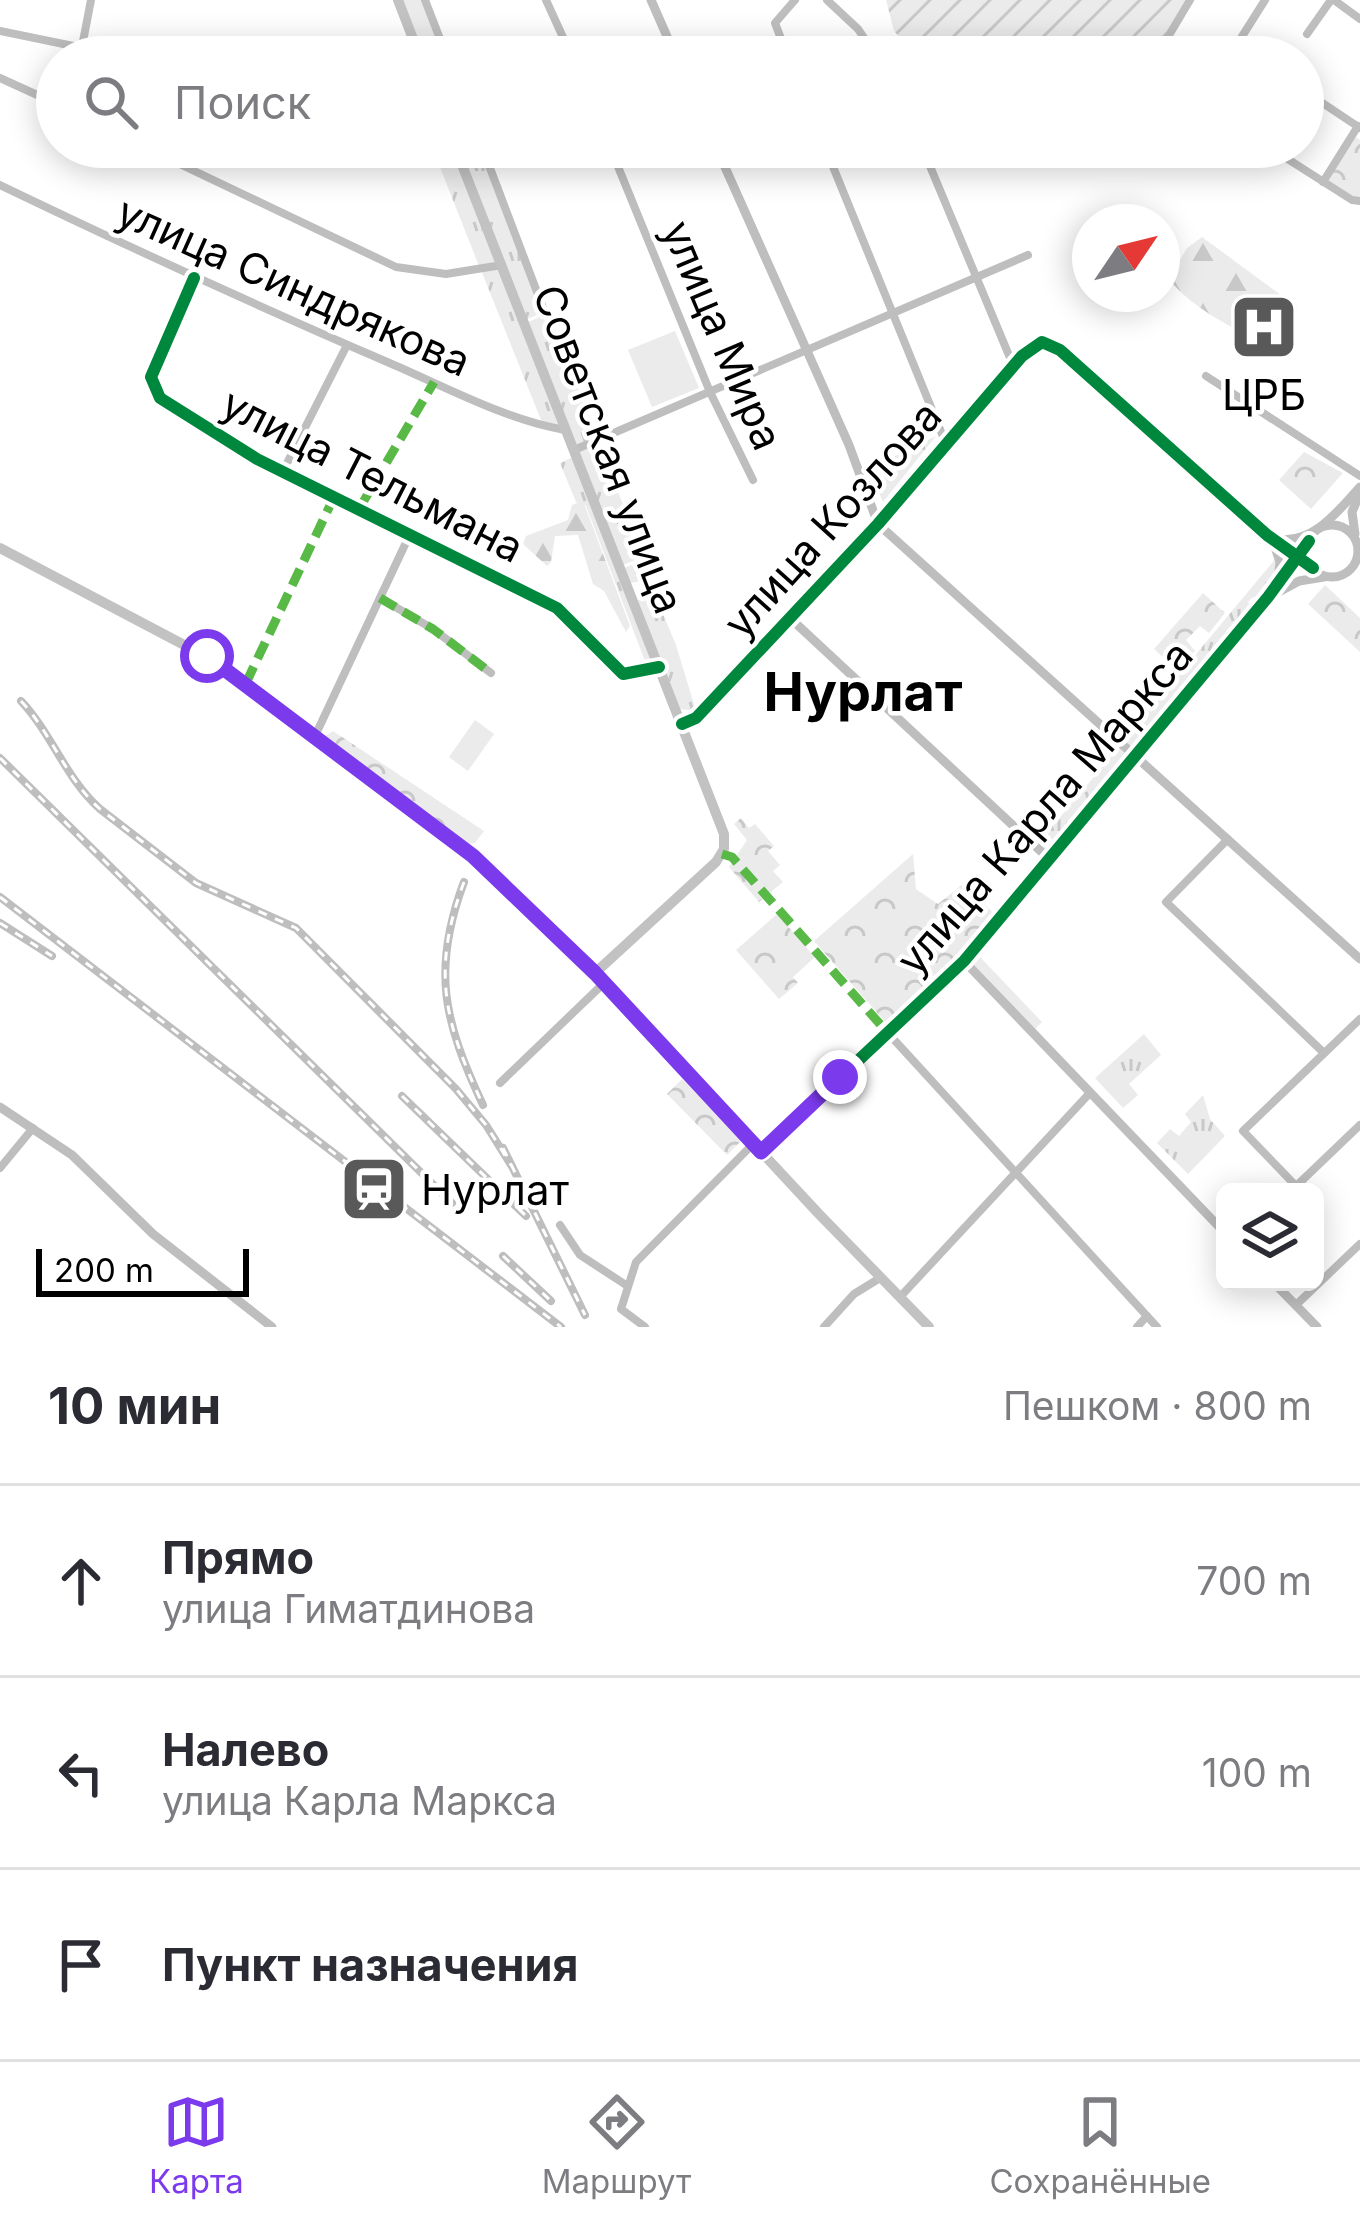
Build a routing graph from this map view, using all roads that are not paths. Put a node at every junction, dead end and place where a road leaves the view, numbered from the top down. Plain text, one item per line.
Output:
1 (91, 0) edge
2 (398, 0) edge
3 (425, 0) edge
4 (546, 0) edge
5 (651, 0) edge
6 (795, 0) edge
7 (827, 0) edge
8 (1190, 0) edge
9 (1265, 0) edge
10 (1333, 0) edge
11 (1360, 19) edge
12 (0, 31) edge
13 (1307, 34) dead end
14 (84, 36) edge
15 (412, 36) edge
16 (439, 36) edge
17 (562, 36) edge
18 (667, 36) edge
19 (780, 36) edge
20 (864, 36) edge
21 (1169, 36) edge
22 (1243, 36) edge
23 (36, 40) edge
24 (0, 78) edge
25 (36, 92) edge
26 (1324, 103) edge
27 (1359, 127) edge
28 (188, 168) edge
29 (464, 168) edge
30 (486, 168) edge
31 (619, 168) edge
32 (725, 168) edge
33 (834, 168) edge
34 (931, 168) edge
35 (1301, 168) edge
36 (1323, 182) junction
37 (0, 185) edge
38 (1360, 201) edge
39 (1028, 254) dead end
40 (502, 265) junction
41 (976, 277) junction
42 (194, 278) junction
43 (894, 312) junction
44 (545, 313) dead end
45 (347, 345) junction
46 (806, 350) junction
47 (1013, 365) junction
48 (1211, 380) dead end
49 (710, 392) junction
50 (567, 431) junction
51 (946, 444) junction
52 (574, 450) junction
53 (283, 471) junction
54 (1360, 476) edge
55 (753, 480) dead end
56 (1360, 490) edge
57 (878, 524) junction
58 (1321, 528) junction
59 (1351, 528) edge
60 (410, 534) junction
61 (1267, 535) junction
62 (1309, 541) junction
63 (1357, 545) edge
64 (0, 548) edge
65 (1297, 557) junction
66 (1356, 563) edge
67 (1313, 568) junction
68 (1329, 576) junction
69 (1271, 593) junction
70 (380, 598) junction
71 (790, 619) junction
72 (659, 667) junction
73 (491, 673) dead end
74 (682, 724) junction
75 (315, 736) junction
76 (1135, 755) junction
77 (1228, 839) junction
78 (1047, 857) junction
79 (1360, 959) edge
80 (964, 961) junction
81 (599, 978) junction
82 (1360, 1019) edge
83 (887, 1032) junction
84 (1324, 1053) junction
85 (500, 1083) dead end
86 (1088, 1095) junction
87 (0, 1107) edge
88 (1360, 1125) edge
89 (33, 1128) junction
90 (757, 1148) junction
91 (0, 1168) edge
92 (1013, 1173) junction
93 (1288, 1183) edge
94 (1299, 1183) edge
95 (1216, 1224) edge
96 (560, 1226) dead end
97 (1360, 1244) edge
98 (880, 1278) junction
99 (626, 1285) junction
100 (1283, 1291) edge
101 (899, 1298) junction
102 (1296, 1305) junction
103 (1147, 1316) junction
104 (272, 1327) edge
105 (645, 1327) edge
106 (824, 1327) edge
107 (929, 1327) edge
108 (1137, 1327) edge
109 (1157, 1327) edge
110 (1317, 1327) edge

1 - 14 street
2 - 15 main road
3 - 16 street
4 - 17 street
5 - 18 street
6 - 19 street
7 - 20 street
8 - 21 street
9 - 22 street
10 - 11 street
10 - 13 street
12 - 23 street
24 - 25 street
26 - 27 street
27 - 36 street
28 - 40 street
29 - 40 main road, Советская улица
30 - 44 street
31 - 49 street, улица Мира
32 - 46 street
33 - 43 street
34 - 41 street
35 - 36 street
36 - 38 street
37 - 42 street, улица Синдрякова
39 - 41 street
40 - 50 main road, Советская улица
41 - 43 street
41 - 47 street
42 - 45 street, улица Синдрякова
42 - 53 street, улица Тельмана
43 - 46 street
43 - 51 street
45 - 50 street, улица Синдрякова
45 - 53 street
46 - 49 street
46 - 57 street
47 - 51 street, улица Козлова
47 - 61 street, улица Козлова
48 - 54 street
49 - 52 street
49 - 55 street, улица Мира
50 - 52 main road, Советская улица
51 - 57 street, улица Козлова
52 - 72 main road, Советская улица
53 - 60 street, улица Тельмана
56 - 58 street
56 - 59 street
57 - 71 street, улица Козлова
57 - 76 street
58 - 59 street
58 - 61 street
58 - 62 street
59 - 63 street
60 - 70 street
60 - 72 street, улица Тельмана
61 - 65 street
61 - 69 street
62 - 65 street, улица Карла Маркса
62 - 67 street
63 - 66 street
64 - 75 main road
65 - 67 street
65 - 69 street, улица Карла Маркса
66 - 68 street
67 - 68 street
68 - 69 street
69 - 76 street, улица Карла Маркса
70 - 73 street
70 - 75 street
71 - 74 street, улица Козлова
71 - 78 street
72 - 74 main road, Советская улица
74 - 81 main road, Советская улица
75 - 81 main road
76 - 77 street
76 - 78 street, улица Карла Маркса
77 - 79 street
77 - 84 street
78 - 80 street, улица Карла Маркса
80 - 83 street, улица Карла Маркса
80 - 86 street
81 - 85 street
81 - 90 main road
82 - 84 street
83 - 90 street, улица Карла Маркса
83 - 92 street
84 - 93 street
86 - 92 street
86 - 95 street
87 - 89 street
88 - 94 street
89 - 91 street
89 - 104 street
90 - 98 main road
90 - 99 street
92 - 101 street
92 - 103 street
96 - 99 street
97 - 102 street
98 - 101 main road
98 - 106 street
99 - 105 street
100 - 102 street
101 - 107 main road
102 - 110 street
103 - 108 street
103 - 109 street

